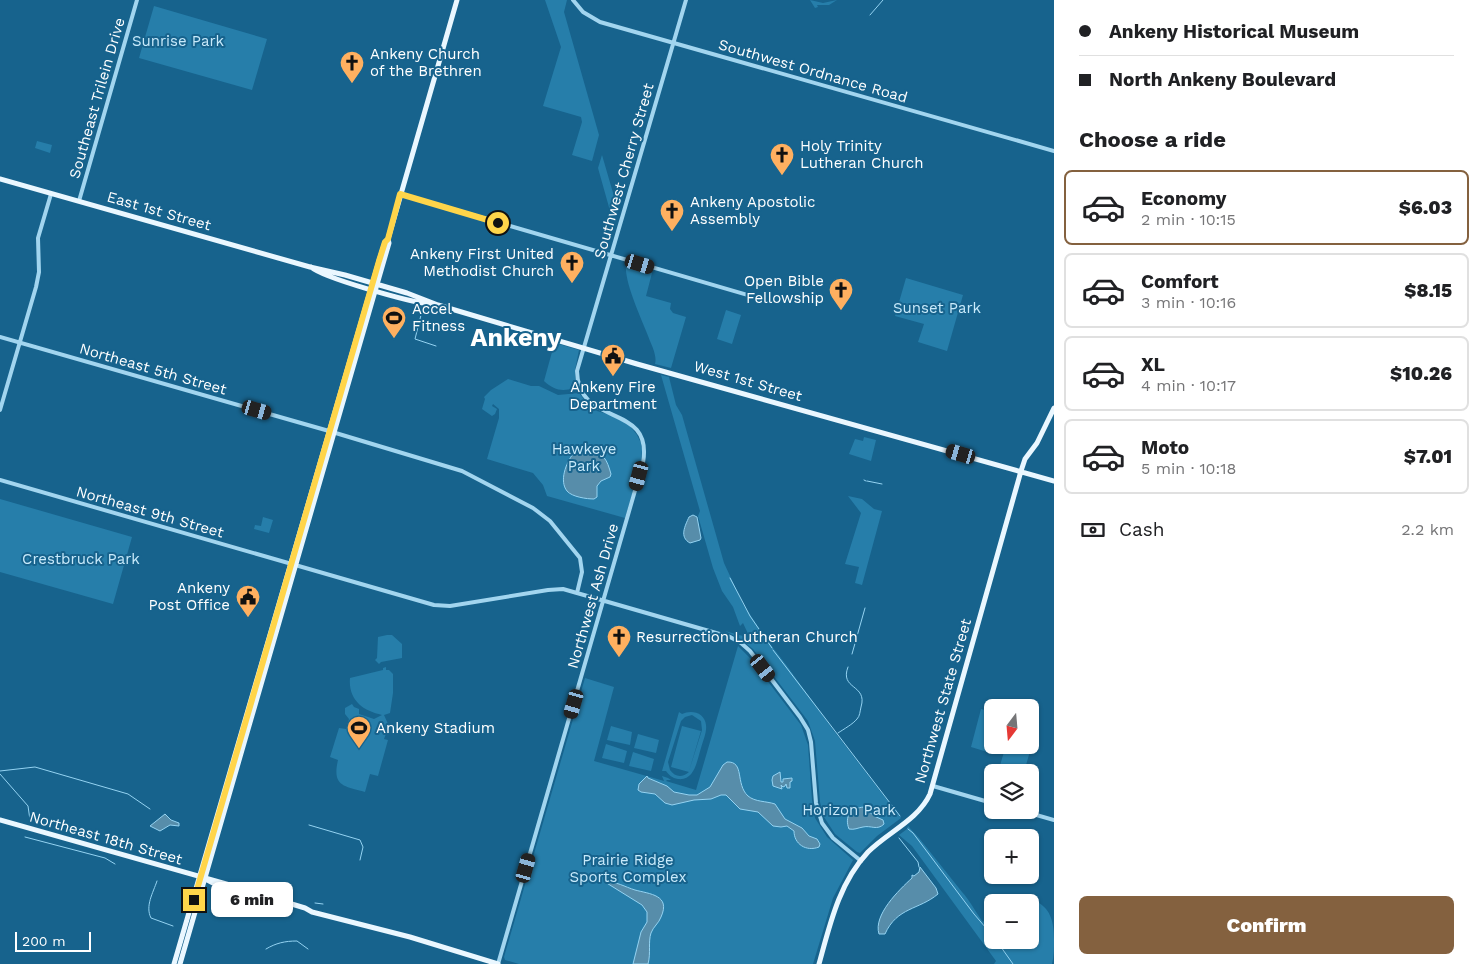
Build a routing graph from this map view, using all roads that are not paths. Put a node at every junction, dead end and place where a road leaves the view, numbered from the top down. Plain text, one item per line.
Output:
1 (137, 0) edge
2 (457, 0) edge
3 (573, 0) edge
4 (686, 0) edge
5 (674, 42) junction
6 (1054, 151) edge
7 (0, 179) edge
8 (51, 194) junction
9 (400, 194) junction
10 (79, 202) junction
11 (610, 255) junction
12 (374, 287) junction
13 (765, 300) dead end
14 (0, 337) edge
15 (20, 342) junction
16 (583, 348) junction
17 (1054, 408) edge
18 (0, 410) edge
19 (331, 431) junction
20 (1021, 471) junction
21 (0, 480) edge
22 (1054, 481) edge
23 (293, 565) junction
24 (577, 593) junction
25 (604, 601) junction
26 (933, 786) junction
27 (984, 800) edge
28 (1039, 816) edge
29 (0, 820) edge
30 (1054, 820) edge
31 (861, 861) junction
32 (203, 878) junction
33 (174, 964) edge
34 (180, 964) edge
35 (498, 964) edge
36 (819, 964) edge

1 - 10 street, Southeast Trilein Drive
2 - 9 main road
3 - 5 street, Southwest Ordnance Road
4 - 5 street, Southwest Cherry Street
5 - 6 street, Southwest Ordnance Road
5 - 11 street, Southwest Cherry Street
7 - 8 main road, East 1st Street
8 - 10 main road, East 1st Street
8 - 15 street
9 - 11 street
9 - 12 main road
10 - 12 main road, East 1st Street
11 - 13 street
11 - 16 street, Southwest Cherry Street
12 - 16 main road, West 1st Street
12 - 19 main road
14 - 15 street, Northeast 5th Street
15 - 18 street
15 - 19 street, Northeast 5th Street
16 - 20 main road, West 1st Street
16 - 25 street, Northwest Ash Drive
17 - 20 main road, Northwest State Street
19 - 23 main road
19 - 24 street, Northeast 5th Street
20 - 22 main road, West 1st Street
20 - 26 main road, Northwest State Street
21 - 23 street, Northeast 9th Street
23 - 24 street, Northeast 9th Street
23 - 32 main road
24 - 25 street, Northeast 9th Street
25 - 31 street, Northeast 9th Street
25 - 35 street, Northwest Ash Drive
26 - 27 street
26 - 31 main road, Northwest State Street
28 - 30 street
29 - 32 main road, Northeast 18th Street
31 - 36 main road, Northwest State Street
32 - 33 main road
32 - 34 main road
32 - 35 main road, Northeast 18th Street

